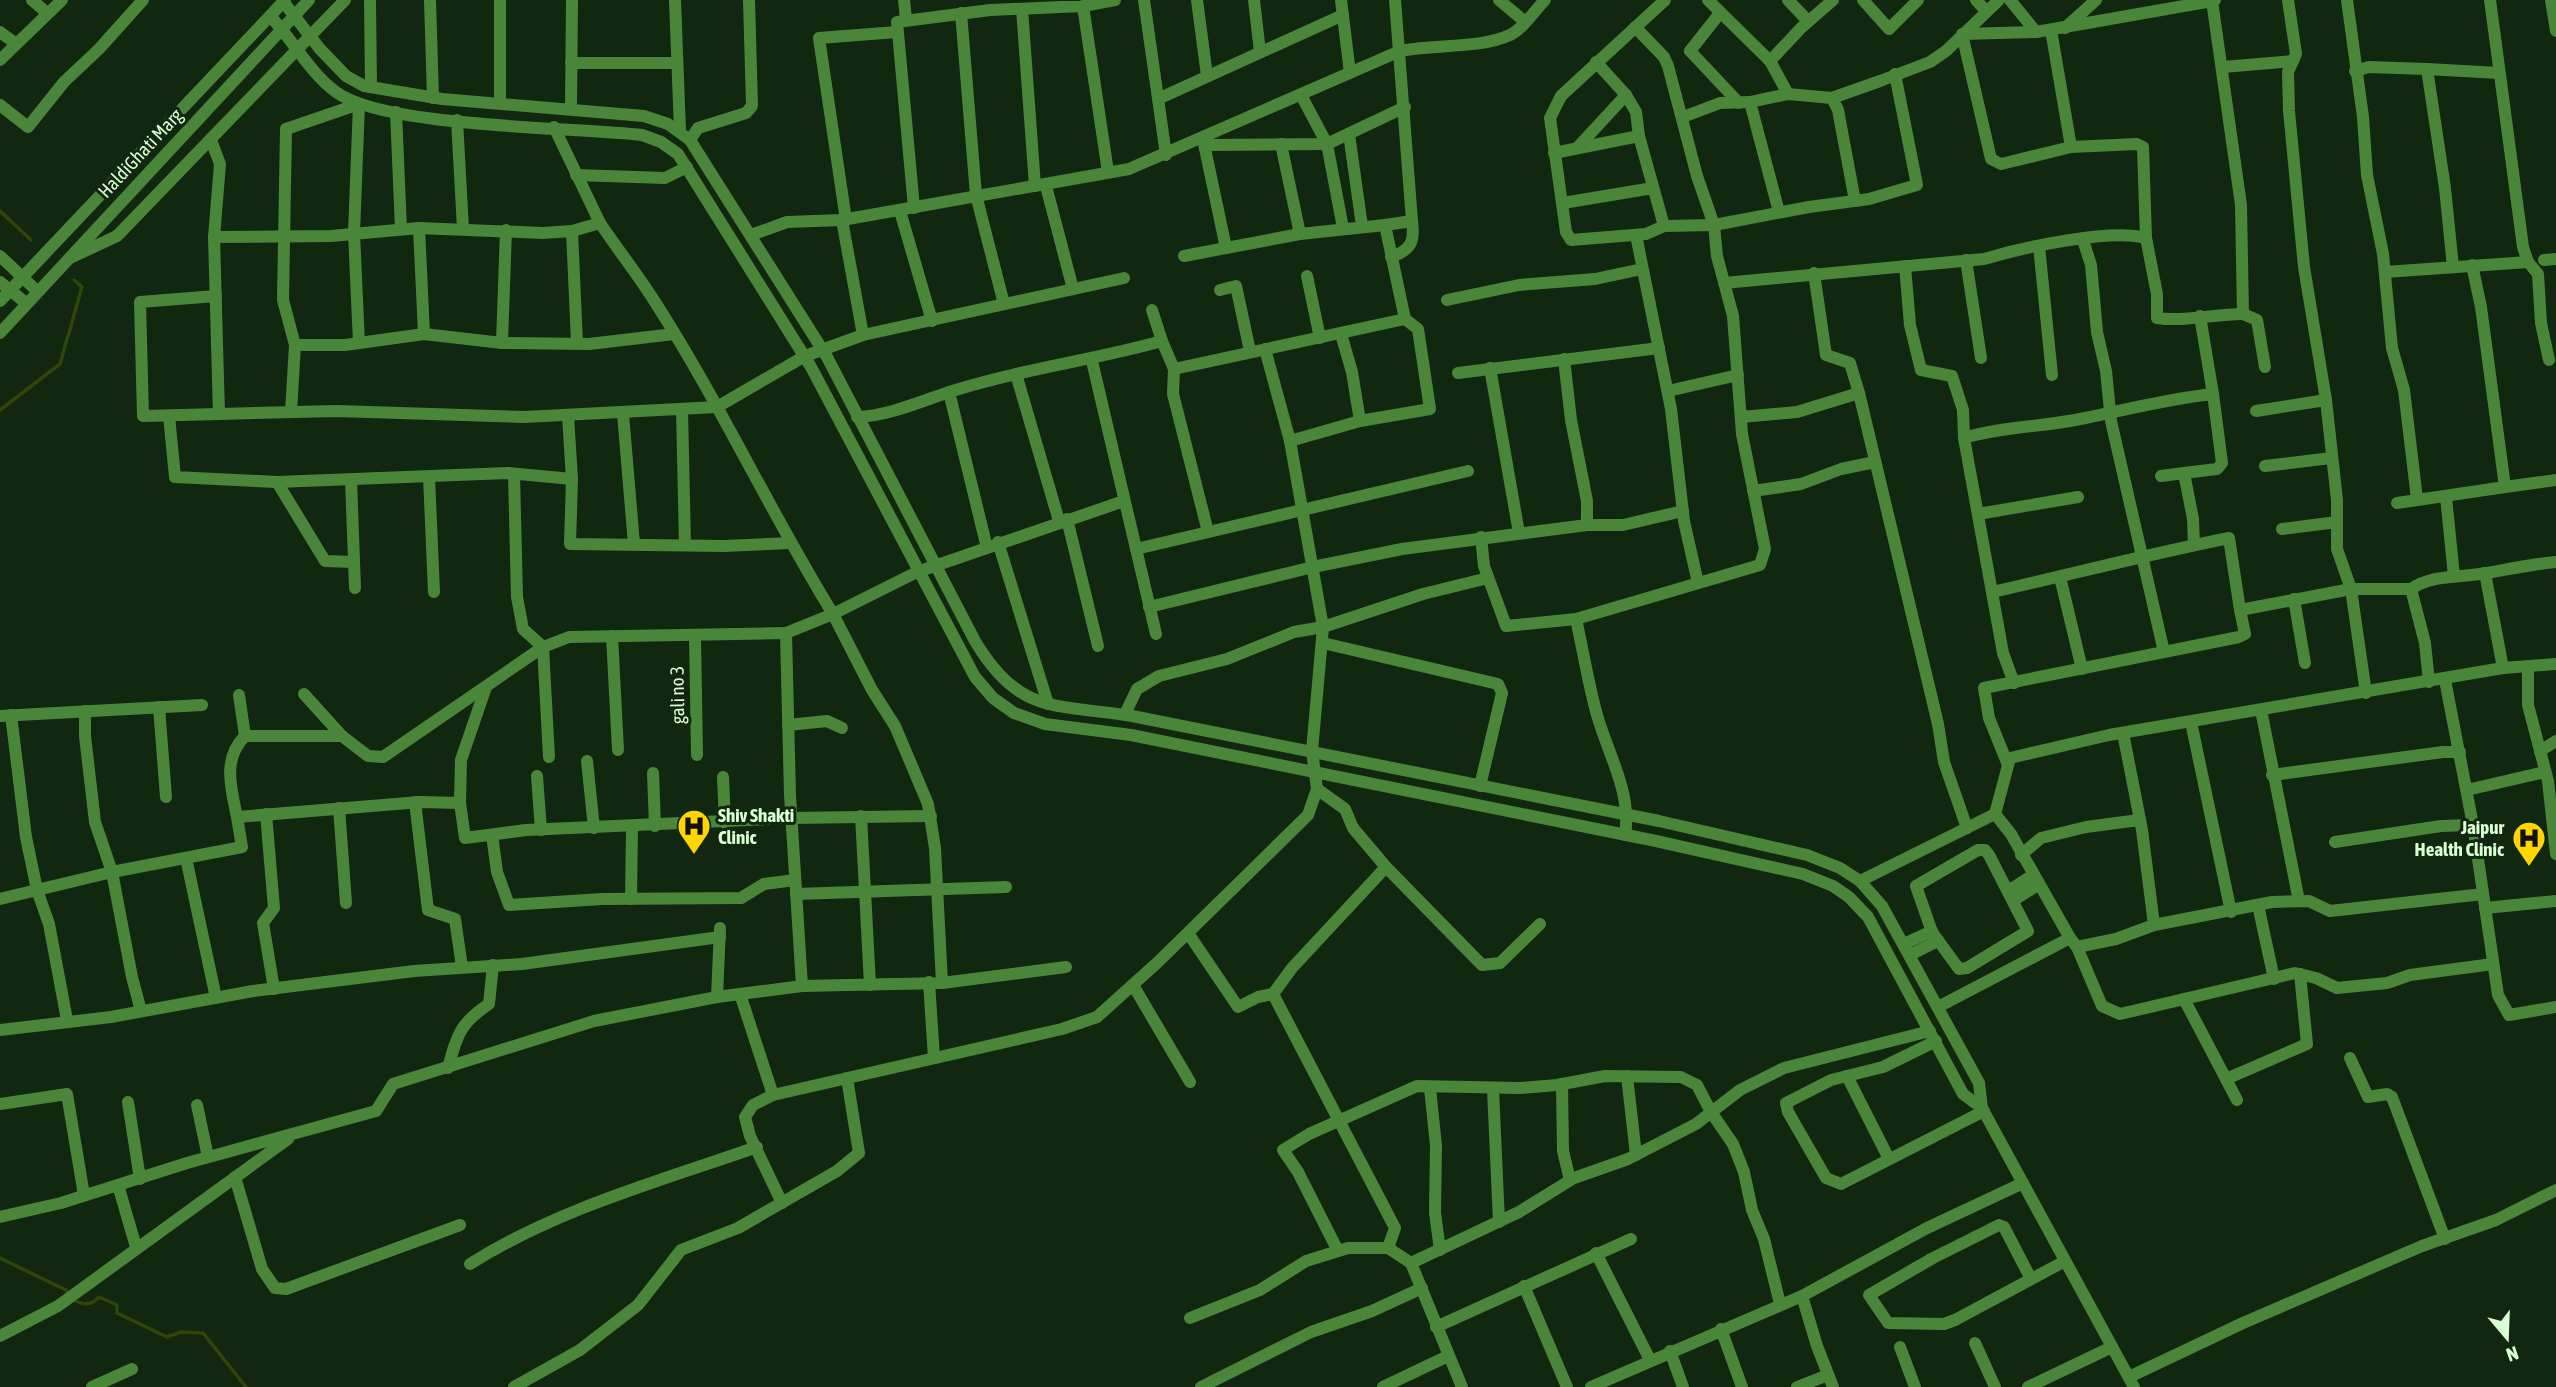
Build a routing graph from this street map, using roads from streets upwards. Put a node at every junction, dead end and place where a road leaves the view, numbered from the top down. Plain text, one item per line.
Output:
1 (32, 0) edge
2 (62, 0) edge
3 (143, 0) edge
4 (309, 0) edge
5 (345, 0) edge
6 (370, 0) edge
7 (430, 0) edge
8 (500, 0) edge
9 (572, 0) edge
10 (675, 0) edge
11 (749, 0) edge
12 (904, 0) edge
13 (953, 0) edge
14 (1115, 0) edge
15 (1144, 0) edge
16 (1197, 0) edge
17 (1254, 0) edge
18 (1341, 0) edge
19 (1395, 0) edge
20 (1499, 0) edge
21 (1545, 0) edge
22 (1665, 0) edge
23 (1708, 0) edge
24 (1788, 0) edge
25 (1833, 0) edge
26 (1863, 0) edge
27 (1918, 0) edge
28 (1976, 0) edge
29 (1999, 0) edge
30 (2010, 0) edge
31 (2096, 0) edge
32 (2213, 0) edge
33 (2288, 0) edge
34 (2347, 0) edge
35 (2490, 0) edge
36 (2551, 0) edge
37 (284, 1) edge
38 (1062, 4) edge
39 (1083, 6) junction
40 (1022, 9) junction
41 (1986, 11) junction
42 (47, 13) junction
43 (957, 13) junction
44 (1720, 13) junction
45 (295, 15) junction
46 (1343, 15) junction
47 (270, 16) junction
48 (906, 19) junction
49 (1524, 21) junction
50 (1808, 21) junction
51 (1635, 27) junction
52 (282, 28) junction
53 (2065, 29) junction
54 (2051, 30) junction
55 (2556, 31) edge
56 (0, 32) edge
57 (897, 32) junction
58 (2036, 32) junction
59 (1962, 34) junction
60 (310, 36) junction
61 (16, 43) junction
62 (297, 50) junction
63 (1400, 51) junction
64 (1260, 52) junction
65 (0, 60) edge
66 (1770, 61) junction
67 (2293, 61) junction
68 (1596, 62) junction
69 (571, 63) junction
70 (677, 63) junction
71 (2223, 66) junction
72 (2427, 69) junction
73 (2355, 71) junction
74 (1350, 73) junction
75 (2500, 73) junction
76 (1895, 74) junction
77 (1207, 76) junction
78 (371, 88) junction
79 (1626, 94) junction
80 (1788, 94) junction
81 (1301, 95) junction
82 (433, 98) junction
83 (1160, 98) junction
84 (1832, 98) junction
85 (500, 103) junction
86 (1745, 103) junction
87 (359, 104) junction
88 (0, 105) edge
89 (1405, 107) junction
90 (571, 108) junction
91 (396, 112) junction
92 (1683, 117) junction
93 (457, 120) junction
94 (554, 127) junction
95 (1349, 134) junction
96 (685, 136) junction
97 (1639, 136) junction
98 (1204, 142) junction
99 (1281, 144) junction
100 (1327, 144) junction
101 (213, 145) junction
102 (2071, 147) junction
103 (1577, 148) junction
104 (1555, 153) junction
105 (1166, 155) junction
106 (687, 167) junction
107 (1108, 172) junction
108 (576, 175) junction
109 (1040, 186) junction
110 (1653, 188) junction
111 (976, 195) junction
112 (1855, 201) junction
113 (1563, 203) junction
114 (914, 208) junction
115 (901, 211) junction
116 (1779, 212) junction
117 (844, 220) junction
118 (1412, 221) junction
119 (600, 223) junction
120 (1385, 225) junction
121 (1714, 225) junction
122 (1362, 226) junction
123 (1664, 226) junction
124 (418, 228) junction
125 (401, 229) junction
126 (463, 229) junction
127 (1343, 229) junction
128 (506, 230) junction
129 (572, 231) junction
130 (354, 233) junction
131 (1300, 234) junction
132 (751, 235) junction
133 (1636, 235) junction
134 (286, 236) junction
135 (214, 237) junction
136 (2146, 238) junction
137 (2083, 240) junction
138 (2039, 246) junction
139 (1226, 248) junction
140 (0, 256) edge
141 (1184, 256) dead end
142 (1391, 257) junction
143 (1966, 260) junction
144 (66, 261) junction
145 (2528, 262) junction
146 (2472, 265) junction
147 (1905, 266) junction
148 (2453, 267) junction
149 (1642, 269) junction
150 (2385, 272) junction
151 (1814, 273) junction
152 (1307, 276) dead end
153 (22, 277) junction
154 (1124, 278) dead end
155 (1724, 284) junction
156 (5, 286) edge
157 (1073, 289) junction
158 (1220, 290) dead end
159 (37, 291) junction
160 (216, 296) junction
161 (1447, 300) dead end
162 (0, 301) edge
163 (26, 303) junction
164 (1004, 304) junction
165 (1152, 310) dead end
166 (2243, 314) junction
167 (2200, 316) junction
168 (1405, 319) junction
169 (932, 321) junction
170 (0, 333) edge
171 (424, 334) junction
172 (674, 334) junction
173 (1341, 334) junction
174 (863, 335) junction
175 (1320, 338) junction
176 (1162, 341) junction
177 (359, 343) junction
178 (502, 343) junction
179 (578, 344) junction
180 (295, 345) junction
181 (1659, 348) junction
182 (822, 349) junction
183 (1265, 349) junction
184 (1250, 351) junction
185 (804, 356) junction
186 (1981, 358) dead end
187 (1564, 359) junction
188 (1092, 360) junction
189 (2549, 360) dead end
190 (2265, 366) dead end
191 (1490, 368) junction
192 (1174, 369) junction
193 (1458, 373) dead end
194 (1016, 374) junction
195 (1738, 375) junction
196 (2052, 375) dead end
197 (1668, 391) junction
198 (949, 392) junction
199 (1859, 393) junction
200 (2213, 394) junction
201 (2326, 400) junction
202 (716, 407) junction
203 (682, 410) junction
204 (2110, 410) junction
205 (2256, 411) dead end
206 (291, 412) junction
207 (219, 414) junction
208 (624, 414) junction
209 (169, 415) junction
210 (568, 416) junction
211 (857, 417) junction
212 (1741, 417) junction
213 (1360, 421) junction
214 (1964, 438) junction
215 (1290, 441) junction
216 (2331, 458) junction
217 (1875, 462) junction
218 (2265, 466) dead end
219 (1468, 471) dead end
220 (2184, 473) junction
221 (514, 474) junction
222 (2161, 476) dead end
223 (429, 477) junction
224 (572, 479) junction
225 (351, 480) junction
226 (2556, 480) edge
227 (277, 482) junction
228 (2505, 487) junction
229 (1753, 491) junction
230 (2078, 497) dead end
231 (2446, 497) junction
232 (2417, 499) junction
233 (1124, 501) junction
234 (2397, 503) dead end
235 (1302, 510) junction
236 (1683, 511) junction
237 (1978, 514) junction
238 (1063, 520) junction
239 (2337, 522) junction
240 (1587, 525) junction
241 (2281, 529) dead end
242 (1208, 532) junction
243 (1519, 533) junction
244 (1480, 537) junction
245 (790, 543) junction
246 (634, 544) junction
247 (685, 545) junction
248 (993, 545) junction
249 (2194, 545) junction
250 (1136, 550) junction
251 (2143, 556) junction
252 (354, 562) junction
253 (2556, 562) edge
254 (934, 566) junction
255 (1313, 567) junction
256 (917, 572) junction
257 (2486, 573) junction
258 (2454, 576) junction
259 (2060, 577) junction
260 (1488, 578) junction
261 (1698, 583) junction
262 (355, 589) dead end
263 (2351, 589) junction
264 (2411, 589) junction
265 (434, 592) dead end
266 (1993, 592) junction
267 (2294, 599) junction
268 (1149, 607) junction
269 (2240, 610) junction
270 (833, 614) junction
271 (1576, 619) junction
272 (1323, 627) junction
273 (786, 633) junction
274 (695, 635) junction
275 (1156, 635) dead end
276 (612, 636) junction
277 (1322, 643) junction
278 (1098, 646) dead end
279 (543, 648) junction
280 (2164, 652) junction
281 (2305, 663) dead end
282 (2556, 664) edge
283 (2503, 668) junction
284 (2528, 668) junction
285 (2082, 669) junction
286 (2445, 680) junction
287 (2429, 682) junction
288 (2014, 683) junction
289 (486, 687) junction
290 (2366, 693) junction
291 (304, 694) dead end
292 (239, 695) dead end
293 (1048, 704) junction
294 (202, 705) dead end
295 (159, 707) junction
296 (2261, 710) junction
297 (85, 711) junction
298 (6, 715) edge
299 (1125, 715) junction
300 (2191, 722) junction
301 (788, 725) junction
302 (842, 728) dead end
303 (2123, 733) junction
304 (245, 736) junction
305 (342, 736) junction
306 (2556, 741) edge
307 (618, 750) dead end
308 (1312, 751) junction
309 (2540, 751) junction
310 (2460, 752) junction
311 (697, 755) dead end
312 (549, 757) dead end
313 (587, 761) dead end
314 (2008, 765) junction
315 (1313, 771) junction
316 (2545, 772) junction
317 (653, 773) dead end
318 (2272, 775) junction
319 (537, 776) dead end
320 (723, 777) dead end
321 (1480, 786) junction
322 (1317, 789) junction
323 (2467, 790) junction
324 (166, 797) dead end
325 (415, 802) junction
326 (460, 803) junction
327 (339, 808) junction
328 (266, 814) junction
329 (1995, 814) junction
330 (1629, 815) junction
331 (861, 816) junction
332 (930, 816) junction
333 (237, 817) junction
334 (791, 818) junction
335 (2139, 820) junction
336 (725, 822) junction
337 (2473, 825) junction
338 (632, 826) junction
339 (655, 826) junction
340 (594, 828) junction
341 (1967, 828) junction
342 (541, 830) junction
343 (492, 835) junction
344 (1625, 835) junction
345 (2336, 842) dead end
346 (2556, 851) edge
347 (2021, 855) junction
348 (186, 858) junction
349 (1386, 867) junction
350 (112, 873) junction
351 (796, 880) junction
352 (2035, 880) junction
353 (1860, 881) junction
354 (1006, 887) dead end
355 (37, 890) junction
356 (937, 890) junction
357 (864, 892) junction
358 (796, 894) junction
359 (2483, 894) junction
360 (2011, 895) junction
361 (631, 899) junction
362 (0, 900) edge
363 (2299, 901) junction
364 (2556, 901) edge
365 (346, 903) dead end
366 (2258, 905) junction
367 (2485, 908) junction
368 (2231, 912) junction
369 (1540, 924) dead end
370 (2154, 925) junction
371 (1188, 933) junction
372 (1935, 936) junction
373 (2073, 943) junction
374 (1907, 949) junction
375 (2493, 964) junction
376 (493, 965) junction
377 (461, 967) junction
378 (1066, 967) dead end
379 (2300, 974) junction
380 (2274, 979) junction
381 (929, 982) junction
382 (942, 983) junction
383 (870, 985) junction
384 (1133, 985) junction
385 (802, 986) junction
386 (274, 989) junction
387 (740, 994) junction
388 (1273, 994) junction
389 (718, 996) junction
390 (216, 998) junction
391 (2183, 999) junction
392 (1938, 1007) junction
393 (2556, 1007) edge
394 (141, 1011) junction
395 (67, 1020) junction
396 (0, 1030) edge
397 (1933, 1036) junction
398 (934, 1058) junction
399 (2350, 1058) dead end
400 (448, 1068) junction
401 (1627, 1076) junction
402 (1847, 1076) junction
403 (847, 1078) junction
404 (2226, 1079) junction
405 (1190, 1082) dead end
406 (1562, 1084) junction
407 (1430, 1088) junction
408 (1493, 1089) junction
409 (773, 1095) junction
410 (2237, 1100) dead end
411 (128, 1102) dead end
412 (0, 1104) edge
413 (197, 1105) dead end
414 (1983, 1109) junction
415 (1711, 1112) junction
416 (1339, 1120) junction
417 (296, 1133) junction
418 (757, 1147) junction
419 (1636, 1155) junction
420 (208, 1157) junction
421 (1889, 1159) junction
422 (235, 1177) junction
423 (141, 1179) junction
424 (1570, 1180) junction
425 (2022, 1182) junction
426 (118, 1185) junction
427 (2556, 1190) edge
428 (84, 1195) junction
429 (782, 1203) junction
430 (0, 1214) edge
431 (1499, 1222) junction
432 (460, 1225) dead end
433 (1631, 1239) dead end
434 (2445, 1239) junction
435 (136, 1247) junction
436 (1388, 1248) junction
437 (1440, 1250) junction
438 (1338, 1251) junction
439 (1596, 1253) junction
440 (2065, 1261) junction
441 (1411, 1263) junction
442 (470, 1264) dead end
443 (2031, 1279) junction
444 (1524, 1286) junction
445 (1422, 1288) junction
446 (1802, 1296) junction
447 (1780, 1304) junction
448 (1190, 1318) dead end
449 (1436, 1327) junction
450 (1721, 1329) junction
451 (0, 1336) edge
452 (1975, 1343) dead end
453 (1900, 1347) dead end
454 (2112, 1347) junction
455 (1670, 1351) junction
456 (1448, 1356) junction
457 (1650, 1360) junction
458 (132, 1369) dead end
459 (1831, 1381) edge
460 (2131, 1382) edge
461 (93, 1387) edge
462 (514, 1387) edge
463 (1201, 1387) edge
464 (1383, 1387) edge
465 (1462, 1387) edge
466 (1567, 1387) edge
467 (1591, 1387) edge
468 (1682, 1387) edge
469 (1742, 1387) edge
470 (1797, 1387) edge
471 (1915, 1387) edge
472 (1995, 1387) edge
473 (2028, 1387) edge

1 - 42 street
2 - 42 street
3 - 88 street
4 - 45 street, HaldiGhati Marg
5 - 60 street
6 - 78 street
7 - 82 street
8 - 85 street
9 - 69 street
10 - 70 street
11 - 96 street
12 - 48 street
13 - 43 street
14 - 39 street
15 - 83 street
16 - 77 street
17 - 64 street
18 - 46 street
19 - 63 street
20 - 49 street
21 - 49 street
22 - 51 street
23 - 44 street
24 - 50 street
25 - 50 street
26 - 27 street
28 - 41 street
29 - 41 street
30 - 58 street
31 - 53 street
32 - 53 street
32 - 71 street
33 - 67 street
34 - 73 street
35 - 75 street
36 - 55 street
37 - 45 street
37 - 47 street, HaldiGhati Marg
38 - 39 street
38 - 40 street
39 - 107 street
40 - 43 street
40 - 109 street
41 - 59 street
42 - 61 street
43 - 48 street
43 - 111 street
44 - 66 street
44 - 86 street
45 - 52 street, HaldiGhati Marg
45 - 60 street
46 - 64 street
46 - 74 street
47 - 52 street
47 - 153 street, HaldiGhati Marg
48 - 57 street
49 - 63 street
50 - 66 street
51 - 68 street
51 - 92 street
52 - 62 street
52 - 144 street, HaldiGhati Marg
53 - 54 street
54 - 58 street
54 - 102 street
56 - 61 street
57 - 114 street
57 - 117 street
58 - 59 street
59 - 76 street
59 - 102 street
60 - 62 street
60 - 78 street
61 - 65 street
62 - 87 street
62 - 101 street
63 - 74 street
63 - 89 street
64 - 77 street
66 - 80 street
67 - 71 street
67 - 201 street
68 - 79 street
68 - 104 street
69 - 70 street
69 - 90 street
70 - 96 street
71 - 166 street
72 - 73 street
72 - 75 street
72 - 148 street
73 - 150 street
74 - 81 street
75 - 145 street
76 - 84 street
76 - 112 street
77 - 83 street
78 - 82 street
79 - 97 street
79 - 103 street
80 - 84 street
80 - 86 street
81 - 98 street
81 - 100 street
82 - 85 street
83 - 105 street
84 - 112 street
85 - 90 street
86 - 92 street
86 - 116 street
87 - 91 street
87 - 130 street
87 - 134 street
89 - 95 street
89 - 118 street
90 - 96 street
91 - 93 street
91 - 125 street
92 - 121 street
93 - 94 street
93 - 126 street
94 - 106 street
94 - 108 street
95 - 100 street
95 - 122 street
96 - 132 street
97 - 103 street
97 - 110 street
98 - 99 street
98 - 105 street
98 - 139 street
99 - 100 street
99 - 131 street
100 - 127 street
101 - 135 street
101 - 144 street
102 - 136 street
103 - 104 street
104 - 113 street
105 - 107 street
106 - 108 street
106 - 185 street
107 - 109 street
108 - 119 street
109 - 111 street
109 - 157 street
110 - 113 street
110 - 123 street
111 - 114 street
111 - 164 street
112 - 116 street
113 - 133 street
114 - 115 street
115 - 117 street
115 - 169 street
116 - 121 street
117 - 132 street
117 - 174 street
118 - 120 street
118 - 142 street
119 - 129 street
119 - 172 street
120 - 122 street
120 - 142 street
121 - 123 street
121 - 155 street
122 - 127 street
123 - 133 street
124 - 125 street
124 - 126 street
124 - 171 street
125 - 130 street
126 - 128 street
127 - 131 street
128 - 129 street
128 - 178 street
129 - 179 street
130 - 134 street
130 - 177 street
131 - 139 street
132 - 182 street
133 - 149 street
134 - 135 street
134 - 180 street
135 - 160 street
136 - 137 street
136 - 167 street
137 - 138 street
137 - 204 street
138 - 143 street
138 - 196 street
139 - 141 street
140 - 153 street
142 - 168 street
143 - 147 street
143 - 186 street
144 - 159 street, HaldiGhati Marg
145 - 146 street
145 - 189 street
146 - 148 street
146 - 228 street
147 - 151 street
147 - 214 street
148 - 150 street
149 - 161 street
149 - 181 street
150 - 232 street
151 - 155 street
151 - 199 street
152 - 175 street
153 - 156 street, HaldiGhati Marg
153 - 159 street
154 - 157 street
155 - 195 street
156 - 162 street, HaldiGhati Marg
156 - 163 street
157 - 164 street
158 - 184 street
159 - 163 street, HaldiGhati Marg
160 - 207 street
160 - 209 street
163 - 170 street, HaldiGhati Marg
164 - 169 street
165 - 176 street
166 - 167 street
166 - 190 street
167 - 200 street
168 - 173 street
168 - 213 street
169 - 174 street
171 - 177 street
171 - 178 street
172 - 179 street
172 - 202 street
173 - 175 street
173 - 213 street
174 - 182 street
175 - 183 street
176 - 188 street
176 - 192 street
177 - 180 street
178 - 179 street
180 - 206 street
181 - 187 street
181 - 197 street
182 - 185 street
182 - 211 street
183 - 184 street
183 - 215 street
184 - 192 street
185 - 202 street
185 - 256 street
187 - 191 street
187 - 240 street
188 - 194 street
188 - 233 street
191 - 193 street
191 - 243 street
192 - 242 street
194 - 198 street
194 - 238 street
195 - 197 street
195 - 212 street
197 - 236 street
198 - 211 street
198 - 248 street
199 - 212 street
199 - 217 street
200 - 204 street
200 - 220 street
201 - 205 street
201 - 216 street
202 - 203 street
202 - 245 street
203 - 208 street
203 - 247 street
204 - 214 street
204 - 251 street
206 - 207 street
206 - 210 street
207 - 209 street
208 - 210 street
208 - 246 street
209 - 227 street
210 - 224 street
211 - 254 street
212 - 229 street
213 - 215 street
214 - 237 street
215 - 235 street
216 - 218 street
216 - 239 street
217 - 229 street
217 - 341 street
219 - 235 street
220 - 222 street
220 - 249 street
221 - 223 street
221 - 224 street
221 - 279 street
223 - 225 street
223 - 265 street
224 - 246 street
225 - 227 street
225 - 252 street
226 - 228 street
227 - 252 street
228 - 231 street
229 - 261 street
230 - 237 street
231 - 232 street
231 - 258 street
232 - 234 street
233 - 238 street
233 - 250 street
235 - 242 street
235 - 255 street
236 - 240 street
236 - 261 street
237 - 266 street
238 - 248 street
238 - 278 street
239 - 241 street
239 - 263 street
240 - 243 street
242 - 250 street
243 - 244 street
244 - 255 street
244 - 260 street
245 - 247 street
245 - 270 street
246 - 247 street
248 - 254 street
248 - 293 street
249 - 251 street
249 - 269 street
250 - 268 street
251 - 259 street
251 - 280 street
252 - 262 street
253 - 257 street
254 - 256 street
254 - 293 street
255 - 268 street
255 - 272 street
256 - 270 street
256 - 315 street
257 - 258 street
257 - 283 street
258 - 264 street
259 - 266 street
259 - 285 street
260 - 271 street
260 - 272 street
261 - 271 street
263 - 264 street
263 - 267 street
263 - 290 street
264 - 287 street
266 - 288 street
267 - 269 street
267 - 281 street
268 - 275 street
269 - 280 street
270 - 273 street
270 - 332 street
271 - 330 street
272 - 277 street
272 - 299 street
273 - 274 street
273 - 301 street
274 - 276 street
274 - 311 street, gali no 3
276 - 279 street
276 - 307 street
277 - 308 street
277 - 321 street
279 - 289 street
279 - 312 street
280 - 285 street
282 - 284 street
283 - 284 street
283 - 286 street
284 - 309 street
285 - 288 street
286 - 287 street
286 - 310 street
287 - 290 street
288 - 314 street
289 - 305 street
289 - 326 street
290 - 296 street
291 - 305 street
292 - 304 street
293 - 299 street
294 - 295 street
295 - 297 street
295 - 324 street
296 - 300 street
296 - 318 street
297 - 298 street
297 - 350 street
298 - 355 street
299 - 308 street
300 - 303 street
300 - 368 street
301 - 302 street
301 - 334 street
303 - 314 street
303 - 335 street
304 - 305 street
304 - 333 street
306 - 309 street
308 - 315 street
308 - 321 street
309 - 316 street
310 - 318 street
310 - 323 street
313 - 340 street
314 - 329 street
315 - 322 street
315 - 344 street
316 - 323 street
316 - 346 street
317 - 339 street
318 - 363 street
319 - 342 street
320 - 336 street
321 - 330 street
322 - 349 street
322 - 371 street
323 - 337 street
325 - 326 street
325 - 327 street
325 - 377 street
326 - 343 street
327 - 328 street
327 - 365 street
328 - 333 street
328 - 386 street
329 - 341 street
329 - 347 street
330 - 344 street
330 - 353 street
331 - 332 street
331 - 334 street
331 - 357 street
332 - 356 street
333 - 348 street
334 - 336 street
334 - 351 street
335 - 347 street
335 - 370 street
336 - 339 street
337 - 345 street
337 - 359 street
338 - 339 street
338 - 340 street
338 - 361 street
340 - 342 street
341 - 353 street
342 - 343 street
343 - 361 street
344 - 397 street
347 - 352 street
348 - 350 street
348 - 390 street
349 - 369 street
349 - 388 street
350 - 355 street
350 - 394 street
351 - 358 street
351 - 361 street
352 - 360 street
352 - 373 street
353 - 374 street
354 - 356 street
355 - 362 street
355 - 395 street
356 - 357 street
356 - 382 street
357 - 358 street
357 - 383 street
358 - 385 street
359 - 363 street
359 - 367 street
360 - 372 street
360 - 372 street
363 - 366 street
364 - 367 street
366 - 368 street
366 - 380 street
367 - 375 street
368 - 370 street
370 - 373 street
371 - 384 street
371 - 388 street
372 - 374 street
373 - 391 street
373 - 392 street
374 - 392 street
375 - 379 street
375 - 393 street
376 - 377 street
376 - 389 street
376 - 400 street
377 - 386 street
378 - 382 street
379 - 380 street
379 - 404 street
380 - 391 street
381 - 382 street
381 - 383 street
381 - 398 street
383 - 385 street
384 - 398 street
384 - 405 street
385 - 387 street
386 - 390 street
387 - 389 street
387 - 409 street
388 - 416 street
389 - 400 street
390 - 394 street
391 - 404 street
392 - 414 street
394 - 395 street
395 - 396 street
397 - 402 street
397 - 414 street
397 - 415 street
398 - 403 street
399 - 434 street
400 - 417 street
401 - 406 street
401 - 415 street
401 - 419 street
402 - 421 street
402 - 421 street
403 - 409 street
403 - 429 street
404 - 410 street
406 - 408 street
406 - 424 street
407 - 408 street
407 - 416 street
407 - 437 street
408 - 431 street
409 - 418 street
411 - 423 street
412 - 428 street
413 - 420 street
414 - 421 street
414 - 425 street
415 - 419 street
415 - 447 street
416 - 436 street
416 - 438 street
417 - 420 street
417 - 422 street
418 - 429 street
418 - 442 street
419 - 424 street
420 - 423 street
422 - 432 street
422 - 435 street
423 - 426 street
424 - 431 street
425 - 440 street
425 - 446 street
426 - 428 street
426 - 435 street
427 - 434 street
428 - 430 street
429 - 462 street
431 - 437 street
433 - 439 street
434 - 460 street
435 - 451 street
436 - 438 street
436 - 441 street
437 - 441 street
438 - 448 street
439 - 444 street
439 - 457 street
440 - 443 street
440 - 454 street
441 - 445 street
443 - 443 street
444 - 449 street
444 - 466 street
445 - 449 street
445 - 463 street
446 - 447 street
446 - 459 street
447 - 450 street
449 - 456 street
450 - 455 street
450 - 469 street
452 - 472 street
453 - 471 street
454 - 460 street
454 - 473 street
455 - 457 street
455 - 468 street
456 - 464 street
456 - 465 street
457 - 467 street
458 - 461 street
459 - 470 street

